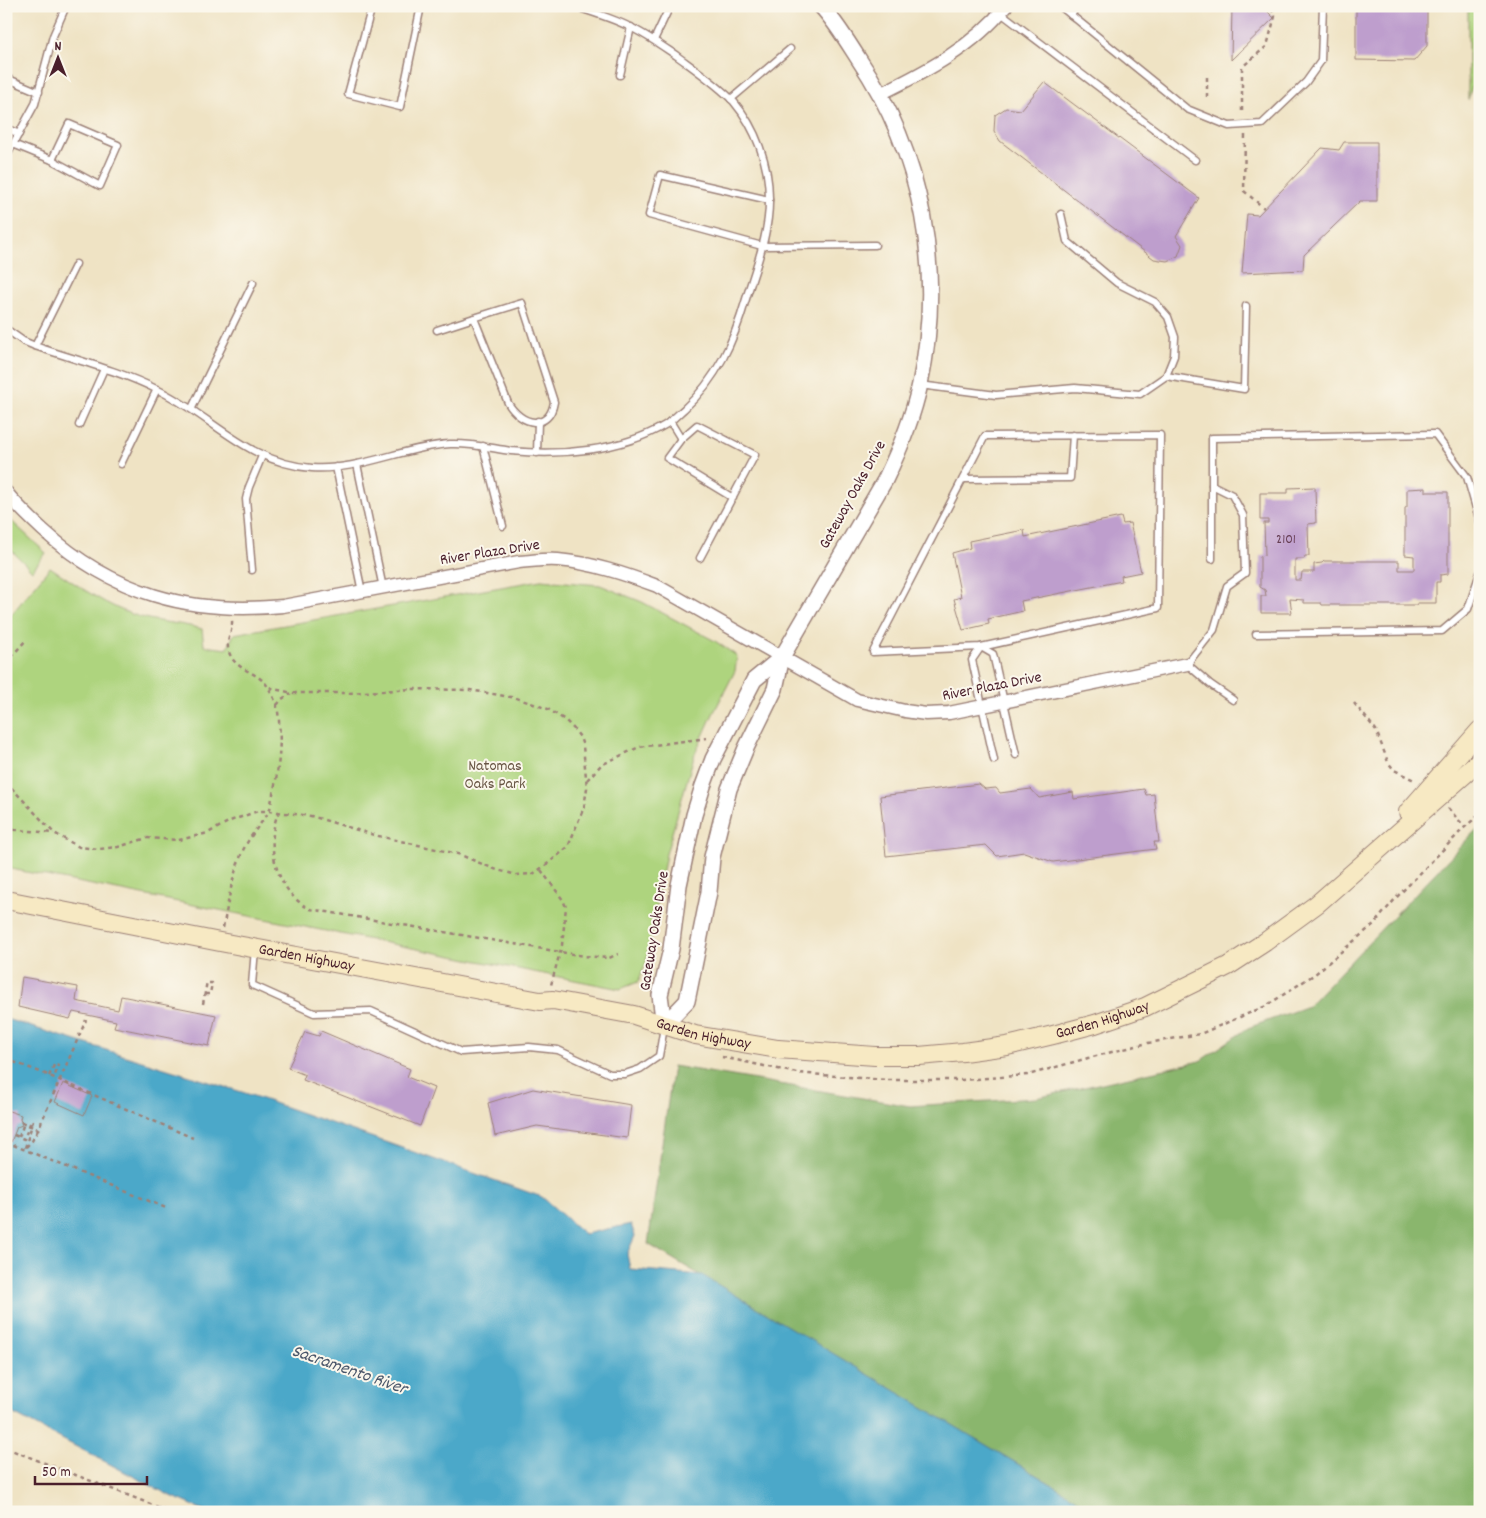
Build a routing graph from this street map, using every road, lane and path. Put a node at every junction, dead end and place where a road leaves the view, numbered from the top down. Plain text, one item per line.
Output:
1 (66, 6) edge
2 (372, 6) edge
3 (421, 6) edge
4 (573, 6) edge
5 (670, 6) edge
6 (821, 6) edge
7 (1060, 6) edge
8 (1077, 6) edge
9 (1270, 6) edge
10 (1323, 6) edge
11 (1004, 9) edge
12 (1071, 15) junction
13 (632, 27) junction
14 (654, 40) junction
15 (790, 49) dead end
16 (620, 75) dead end
17 (1207, 77) dead end
18 (6, 78) edge
19 (39, 92) junction
20 (880, 94) junction
21 (731, 99) junction
22 (1207, 100) dead end
23 (1242, 111) dead end
24 (6, 128) edge
25 (18, 134) junction
26 (1245, 134) dead end
27 (13, 144) junction
28 (6, 157) edge
29 (52, 160) junction
30 (1196, 160) dead end
31 (770, 200) junction
32 (1264, 208) dead end
33 (1061, 214) dead end
34 (875, 245) dead end
35 (762, 246) junction
36 (76, 264) dead end
37 (253, 283) dead end
38 (1246, 306) dead end
39 (474, 318) junction
40 (6, 329) edge
41 (437, 330) dead end
42 (35, 346) junction
43 (104, 369) junction
44 (1166, 376) junction
45 (920, 385) junction
46 (157, 389) junction
47 (192, 408) junction
48 (670, 421) junction
49 (538, 422) junction
50 (79, 425) dead end
51 (1073, 436) junction
52 (681, 440) junction
53 (483, 446) junction
54 (537, 453) junction
55 (262, 456) junction
56 (121, 464) dead end
57 (357, 464) junction
58 (336, 467) junction
59 (963, 479) junction
60 (1212, 485) junction
61 (6, 492) edge
62 (734, 498) junction
63 (1480, 522) edge
64 (503, 526) dead end
65 (700, 558) dead end
66 (1212, 559) dead end
67 (252, 570) dead end
68 (1480, 573) edge
69 (383, 588) junction
70 (362, 592) junction
71 (232, 609) junction
72 (1256, 634) dead end
73 (26, 640) dead end
74 (981, 647) junction
75 (782, 657) junction
76 (6, 663) edge
77 (1187, 664) junction
78 (267, 686) junction
79 (293, 692) junction
80 (1233, 700) dead end
81 (1004, 702) junction
82 (1354, 703) dead end
83 (276, 706) junction
84 (982, 706) junction
85 (1480, 730) edge
86 (707, 738) dead end
87 (1016, 755) dead end
88 (994, 760) dead end
89 (1480, 761) edge
90 (587, 780) junction
91 (6, 782) edge
92 (1429, 788) junction
93 (269, 811) junction
94 (279, 811) junction
95 (6, 829) edge
96 (54, 833) junction
97 (1362, 865) junction
98 (541, 869) junction
99 (6, 900) edge
100 (220, 942) junction
101 (256, 948) junction
102 (561, 951) junction
103 (618, 954) dead end
104 (551, 988) dead end
105 (205, 994) junction
106 (203, 1004) dead end
107 (86, 1020) dead end
108 (664, 1025) junction
109 (6, 1059) edge
110 (49, 1076) junction
111 (60, 1081) junction
112 (37, 1130) junction
113 (14, 1135) dead end
114 (19, 1137) junction
115 (193, 1138) dead end
116 (24, 1139) junction
117 (6, 1142) edge
118 (23, 1148) junction
119 (166, 1208) dead end
120 (6, 1448) edge
121 (170, 1512) edge

1 - 19 lane
2 - 3 lane
4 - 13 lane
5 - 14 lane
6 - 20 street, Gateway Oaks Drive
7 - 12 lane
8 - 12 lane
9 - 23 path
10 - 12 lane
11 - 20 street
11 - 30 lane
13 - 14 lane
13 - 16 lane
14 - 21 lane
15 - 21 lane
17 - 22 path
18 - 19 lane
19 - 25 lane
20 - 45 street, Gateway Oaks Drive
21 - 31 lane
24 - 25 lane
25 - 27 lane
26 - 32 path
27 - 28 lane
27 - 29 lane
29 - 29 lane
31 - 35 lane
31 - 35 lane
33 - 44 lane
34 - 35 lane
35 - 48 lane
36 - 42 lane
37 - 47 lane
38 - 44 lane
39 - 41 lane
39 - 49 lane
39 - 49 lane
40 - 42 lane
42 - 43 lane
43 - 46 lane
43 - 50 lane
44 - 45 lane
45 - 75 street, Gateway Oaks Drive
46 - 47 lane
46 - 56 lane
47 - 55 lane
48 - 52 lane
48 - 54 lane
49 - 54 lane
51 - 59 lane
51 - 59 lane
51 - 74 lane
52 - 62 lane
52 - 62 lane
53 - 54 lane
53 - 57 lane
53 - 64 lane
55 - 58 lane
55 - 67 lane
57 - 58 lane
57 - 69 lane
58 - 70 lane
59 - 74 lane
60 - 63 lane
60 - 66 lane
60 - 77 lane
61 - 71 street, River Plaza Drive
62 - 65 lane
68 - 72 lane
69 - 70 street, River Plaza Drive
69 - 75 street, River Plaza Drive
70 - 71 street, River Plaza Drive
71 - 78 path
73 - 76 path
74 - 81 lane
74 - 84 lane
75 - 84 street, River Plaza Drive
75 - 108 street, Gateway Oaks Drive
75 - 108 street, Gateway Oaks Drive
77 - 80 lane
77 - 81 street, River Plaza Drive
78 - 79 path
78 - 83 path
79 - 83 path
79 - 90 path
81 - 84 street, River Plaza Drive
81 - 87 lane
82 - 92 path
83 - 93 path
84 - 88 lane
85 - 92 main road, Garden Highway
86 - 90 path
89 - 97 main road, Garden Highway
90 - 98 path
91 - 96 path
92 - 97 main road, Garden Highway
93 - 94 path
93 - 96 path
93 - 100 path
94 - 98 path
94 - 102 path
95 - 96 path
97 - 108 main road, Garden Highway
98 - 102 path
99 - 100 main road, Garden Highway
100 - 101 main road, Garden Highway
101 - 108 main road, Garden Highway
101 - 108 lane
102 - 103 path
102 - 104 path
105 - 105 path
105 - 106 path
107 - 111 path, bridge
109 - 110 path
110 - 111 path
110 - 115 path
111 - 112 path, bridge
112 - 114 path, bridge
112 - 118 path
113 - 114 path
114 - 116 path
116 - 118 path
116 - 118 path
117 - 118 path
118 - 119 path
120 - 121 path

